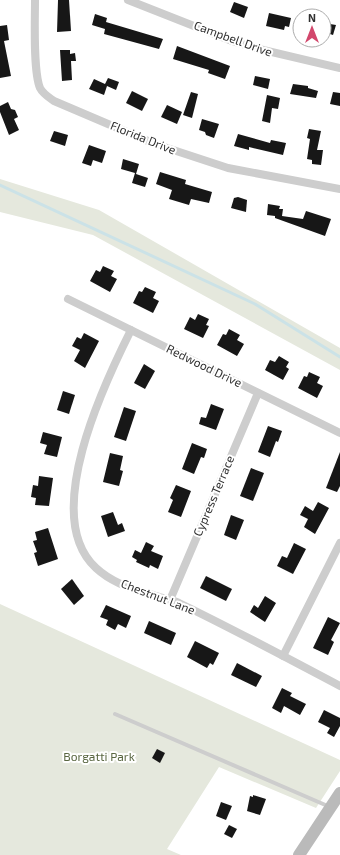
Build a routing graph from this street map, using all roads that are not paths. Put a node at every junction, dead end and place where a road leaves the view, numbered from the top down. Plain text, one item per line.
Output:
1 (35, 0) edge
2 (128, 0) edge
3 (340, 68) edge
4 (340, 189) edge
5 (68, 299) dead end
6 (131, 330) junction
7 (258, 393) junction
8 (340, 433) edge
9 (340, 543) edge
10 (170, 600) junction
11 (283, 656) junction
12 (340, 686) edge
13 (115, 714) dead end
14 (340, 793) edge
15 (330, 807) junction
16 (299, 855) edge

1 - 4 street, Florida Drive
2 - 3 street, Campbell Drive
5 - 6 street, Redwood Drive
6 - 7 street, Redwood Drive
6 - 10 street, Chestnut Lane
7 - 8 street, Redwood Drive
7 - 10 street, Cypress Terrace
9 - 11 street
10 - 11 street, Chestnut Lane
11 - 12 street, Chestnut Lane
13 - 15 lane
14 - 15 street
15 - 16 street

